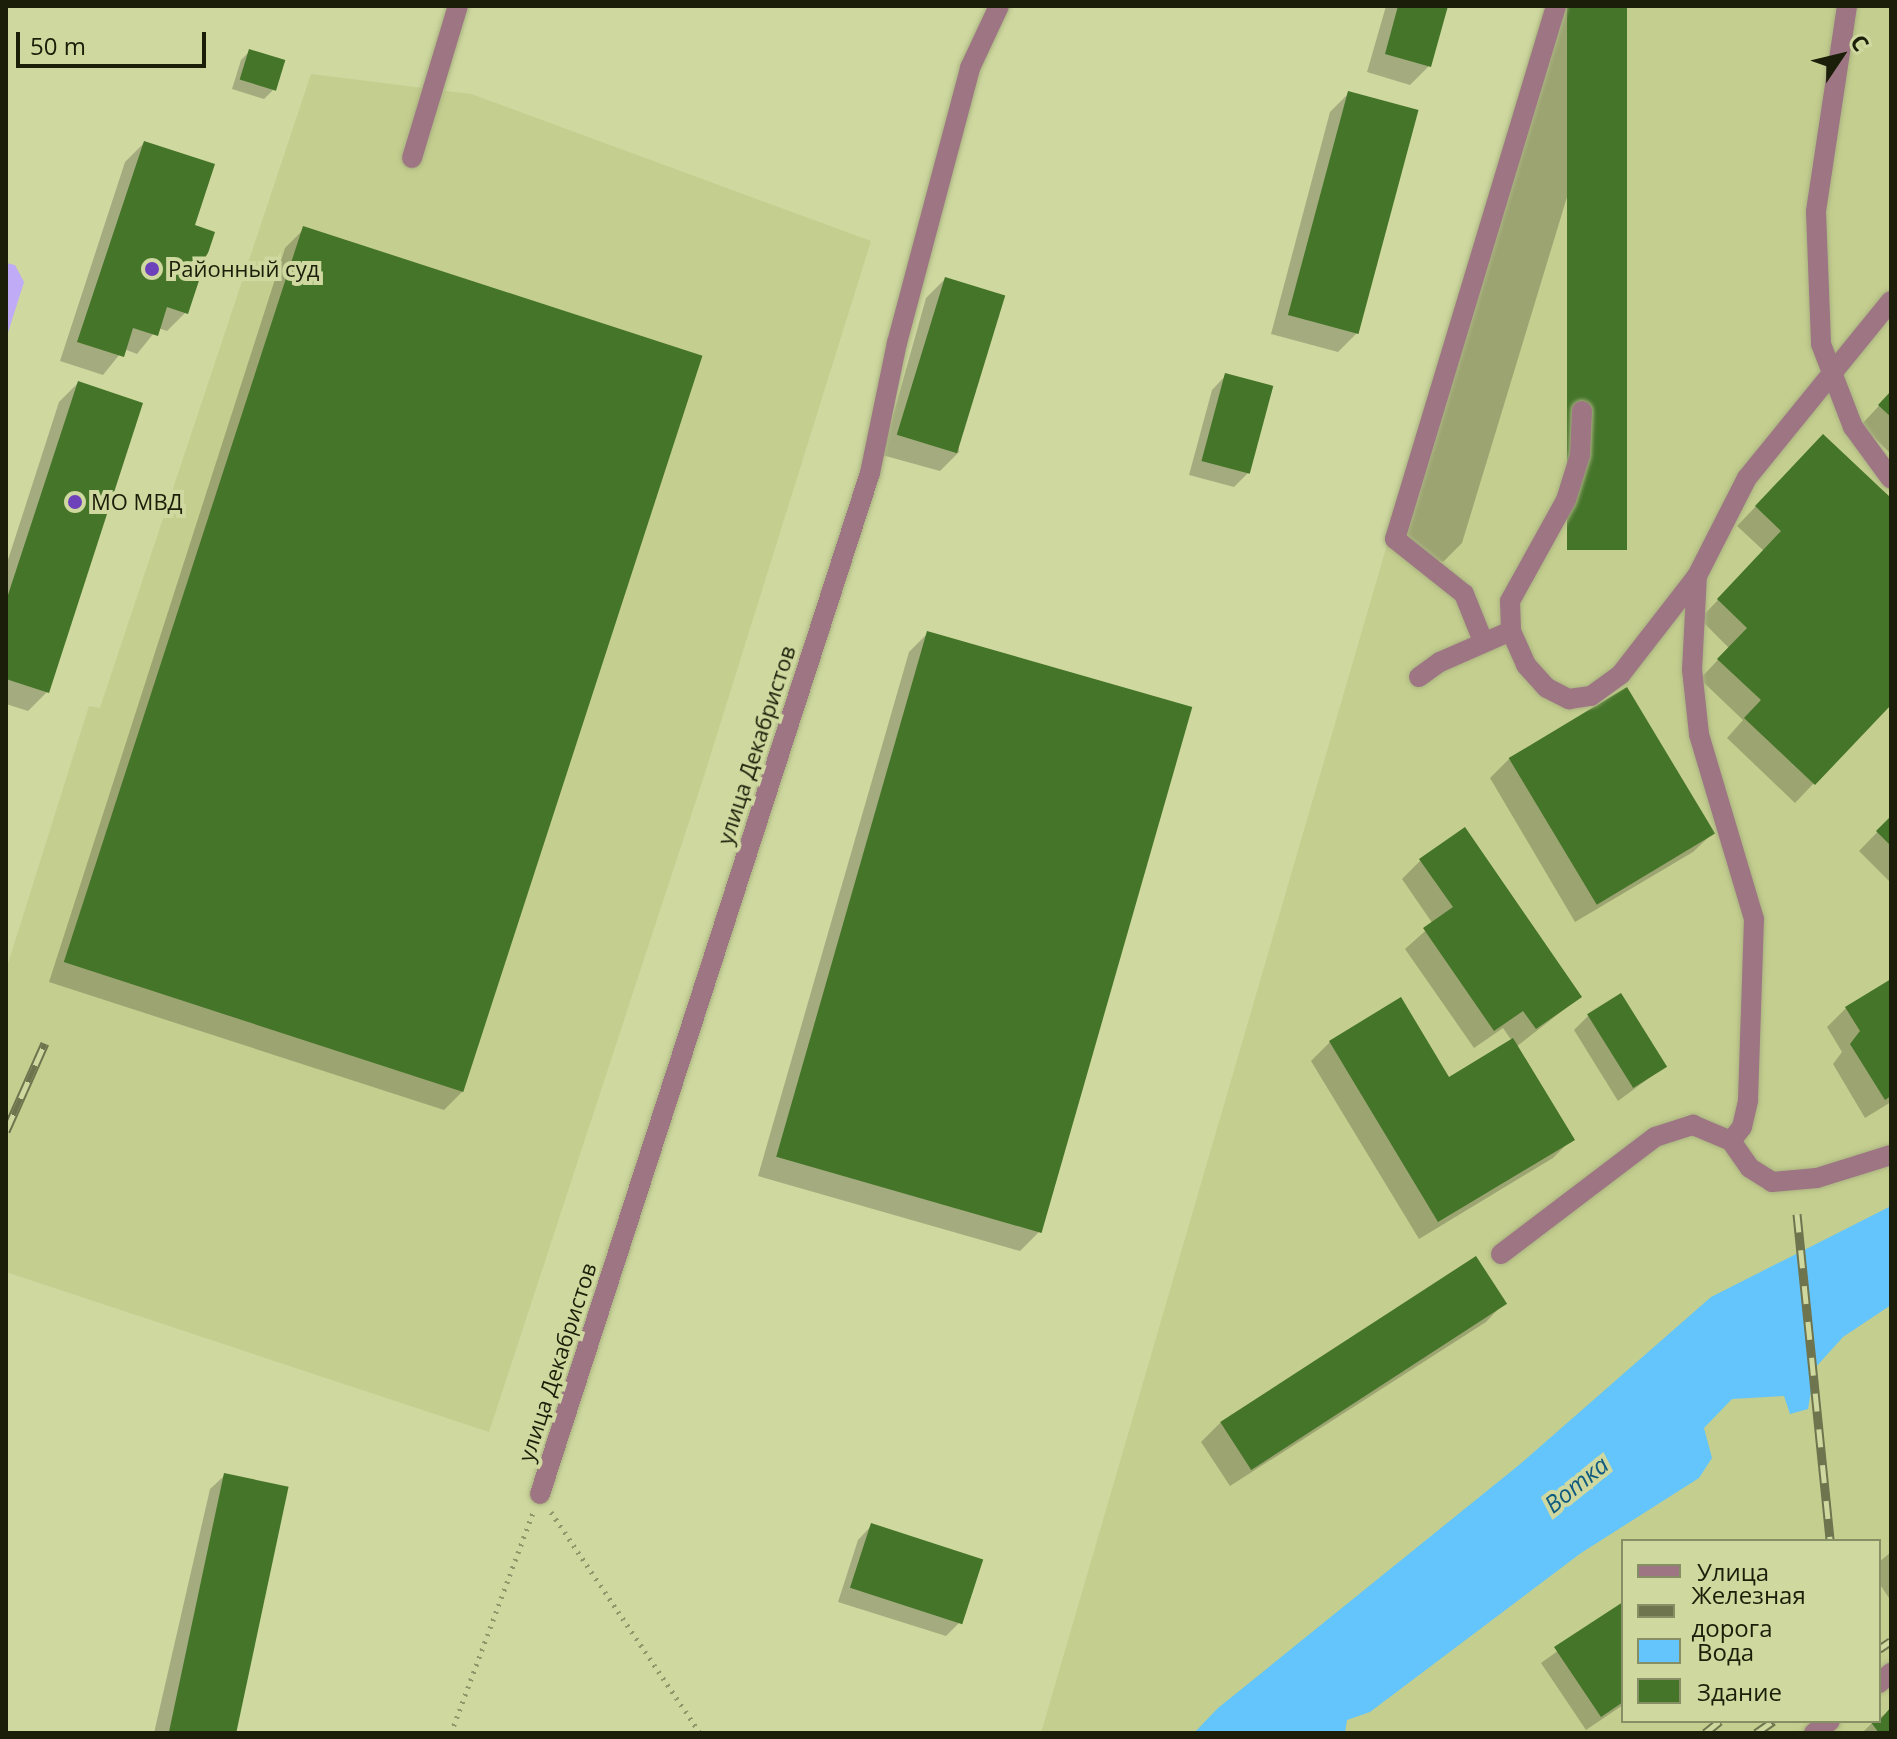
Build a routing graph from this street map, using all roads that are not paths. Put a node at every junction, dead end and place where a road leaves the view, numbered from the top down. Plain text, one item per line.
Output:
1 (458, 6) edge
2 (999, 6) edge
3 (1556, 6) edge
4 (1847, 6) edge
5 (412, 158) dead end
6 (1891, 301) edge
7 (1831, 379) junction
8 (1582, 411) dead end
9 (1891, 479) edge
10 (1697, 576) junction
11 (1511, 631) junction
12 (1483, 641) junction
13 (1419, 677) dead end
14 (1731, 1141) junction
15 (1891, 1155) edge
16 (1501, 1254) dead end
17 (540, 1494) road end

1 - 5 street
2 - 17 street, улица Декабристов
3 - 12 street
4 - 7 street
6 - 7 street
7 - 9 street
7 - 10 street
8 - 11 street
10 - 11 street
10 - 14 street
11 - 12 street
12 - 13 street
14 - 15 street
14 - 16 street

